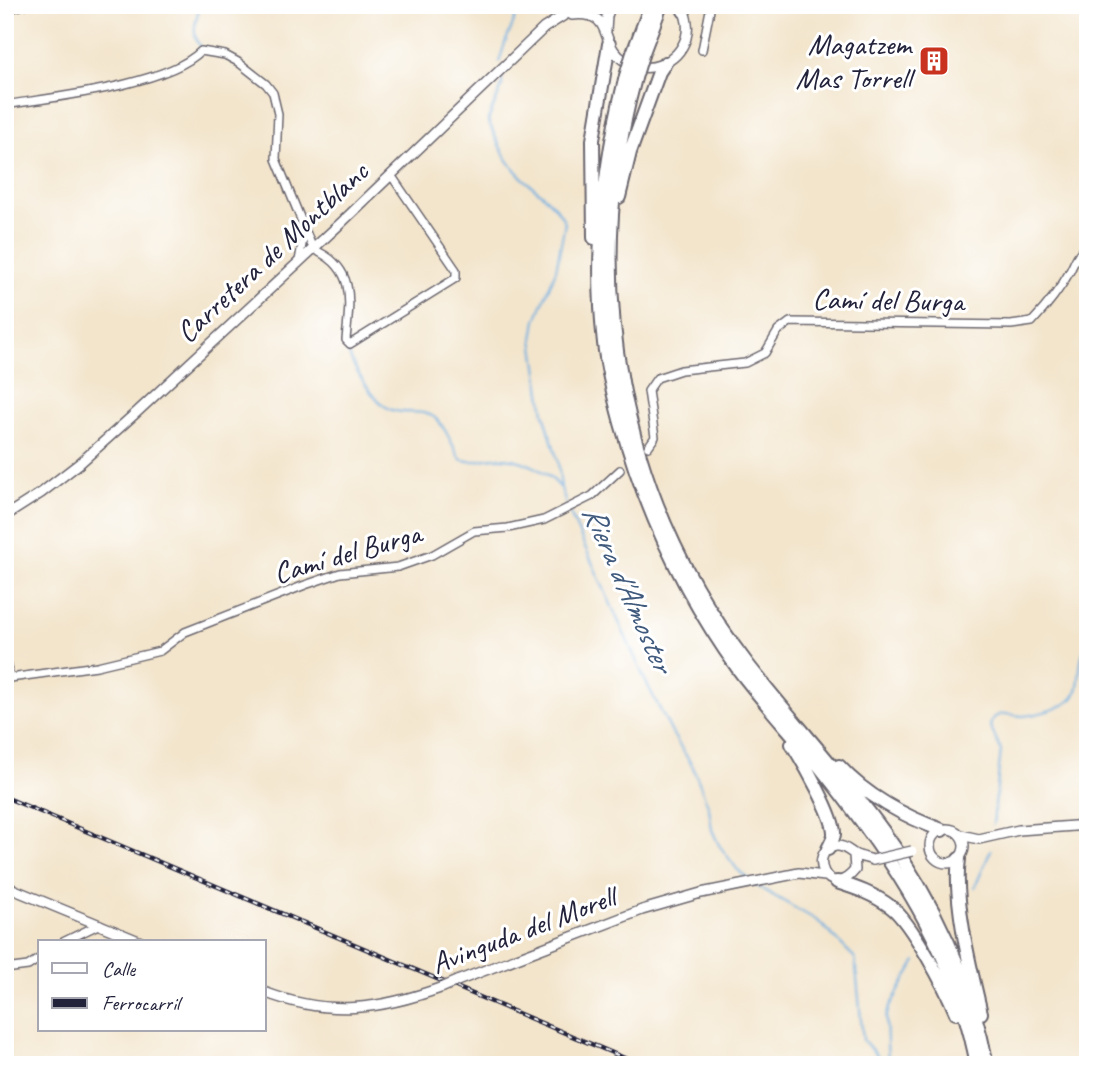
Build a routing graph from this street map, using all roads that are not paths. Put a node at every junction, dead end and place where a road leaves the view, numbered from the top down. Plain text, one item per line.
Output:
1 (603, 5) edge
2 (611, 5) edge
3 (651, 5) edge
4 (662, 5) edge
5 (711, 5) edge
6 (684, 7) edge
7 (563, 15) junction
8 (608, 38) junction
9 (702, 50) dead end
10 (638, 54) junction
11 (665, 63) junction
12 (631, 77) junction
13 (5, 105) edge
14 (391, 175) junction
15 (305, 227) junction
16 (311, 244) dead end
17 (1088, 246) edge
18 (319, 252) dead end
19 (299, 261) junction
20 (604, 344) junction
21 (616, 351) junction
22 (648, 447) dead end
23 (620, 470) dead end
24 (5, 516) edge
25 (708, 615) junction
26 (5, 651) edge
27 (1088, 825) edge
28 (942, 830) junction
29 (961, 835) junction
30 (979, 839) junction
31 (931, 841) junction
32 (912, 851) junction
33 (825, 854) junction
34 (854, 855) junction
35 (932, 855) junction
36 (962, 855) junction
37 (873, 860) junction
38 (855, 870) junction
39 (799, 873) junction
40 (831, 879) junction
41 (5, 886) edge
42 (100, 924) junction
43 (67, 940) edge
44 (136, 940) edge
45 (38, 959) edge
46 (5, 970) edge
47 (266, 993) edge
48 (972, 1065) edge
49 (978, 1065) edge
50 (989, 1065) edge

1 - 7 street
2 - 8 street
3 - 10 highway
4 - 10 highway
5 - 9 street
6 - 11 street
7 - 8 street
7 - 14 street, Carretera de Montblanc
8 - 11 street
8 - 20 highway
10 - 12 highway, bridge
11 - 21 highway
12 - 20 highway
12 - 21 highway
13 - 15 street
14 - 18 street
14 - 19 street, Carretera de Montblanc
15 - 16 street
15 - 19 street
17 - 22 street, Camí del Burga
19 - 24 street, Carretera de Montblanc
20 - 25 highway
21 - 25 highway
23 - 26 street, Camí del Burga
25 - 28 highway
25 - 33 highway
25 - 49 highway
25 - 50 highway
27 - 30 street
28 - 29 street
28 - 31 street
29 - 30 street
29 - 36 street
30 - 36 street
31 - 32 street
31 - 35 street
32 - 35 street
32 - 37 street, bridge
33 - 34 street
33 - 39 street, Avinguda del Morell
33 - 40 street
34 - 37 street
34 - 38 street
35 - 36 street
36 - 50 highway
37 - 38 street
38 - 40 street
39 - 40 street, Avinguda del Morell
39 - 47 street, Avinguda del Morell, bridge
40 - 48 highway
41 - 42 street
42 - 43 street
42 - 44 street
45 - 46 street

